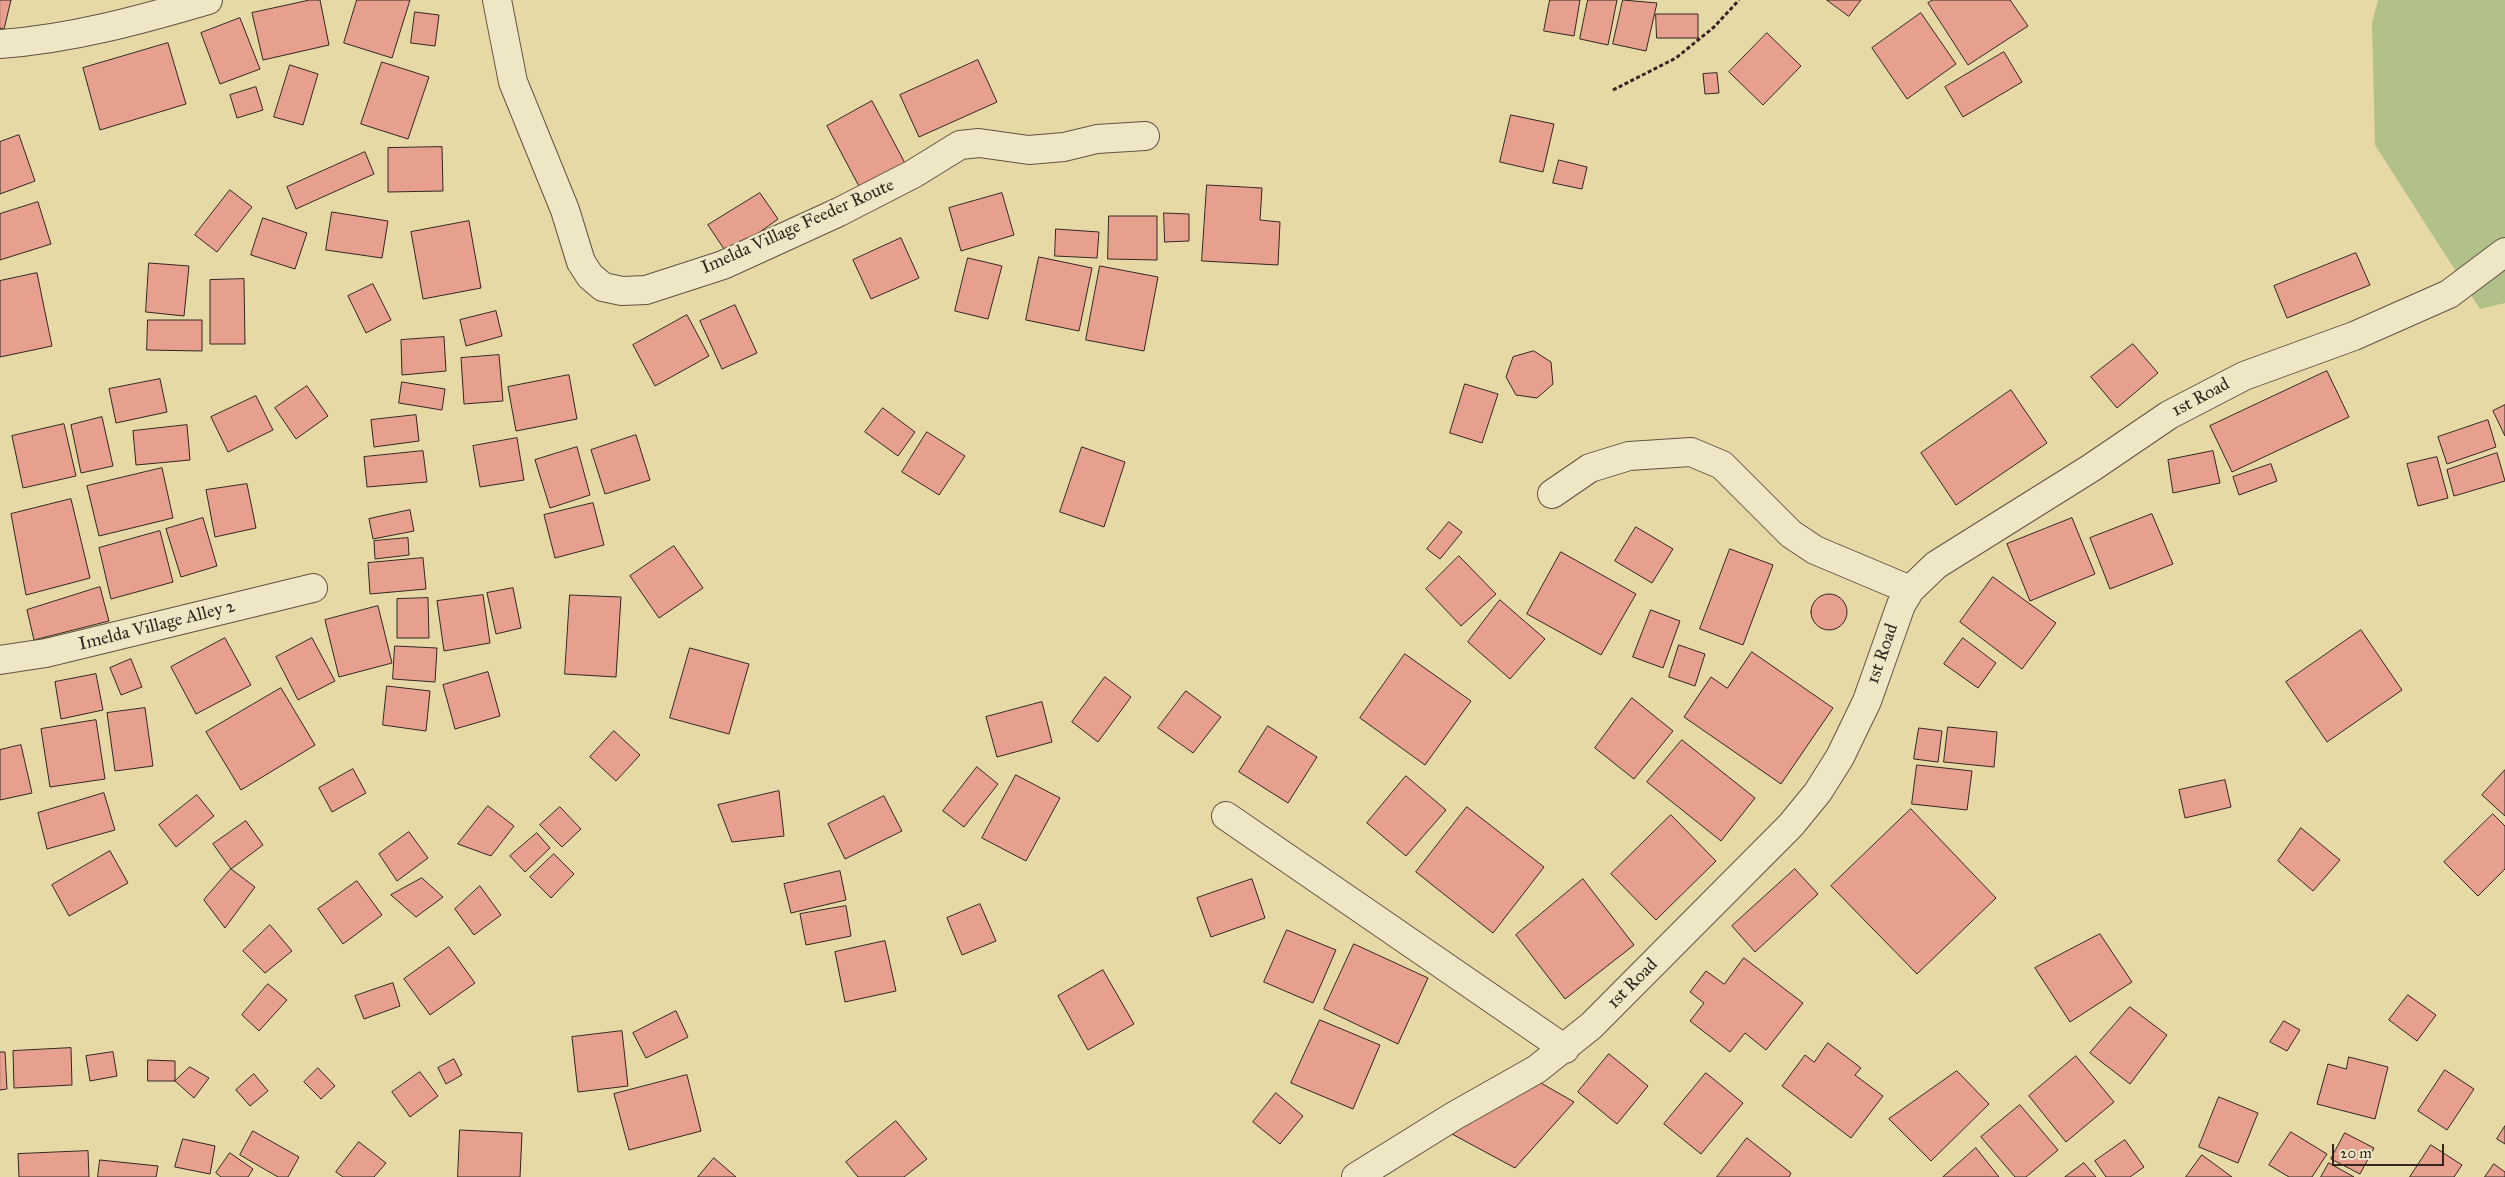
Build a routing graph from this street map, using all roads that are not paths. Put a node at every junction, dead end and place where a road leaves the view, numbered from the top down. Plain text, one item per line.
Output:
1 (208, 0) edge
2 (497, 0) edge
3 (0, 44) edge
4 (1145, 136) dead end
5 (2505, 252) edge
6 (1552, 494) dead end
7 (313, 588) dead end
8 (1910, 590) junction
9 (0, 660) edge
10 (1226, 816) dead end
11 (1565, 1049) junction
12 (1356, 1177) edge

1 - 3 street
2 - 4 street, Imelda Village Feeder Route
5 - 8 street, 1st Road
6 - 8 street
7 - 9 street, Imelda Village Alley 2
8 - 11 street, 1st Road
10 - 11 street
11 - 12 street, 1st Road

